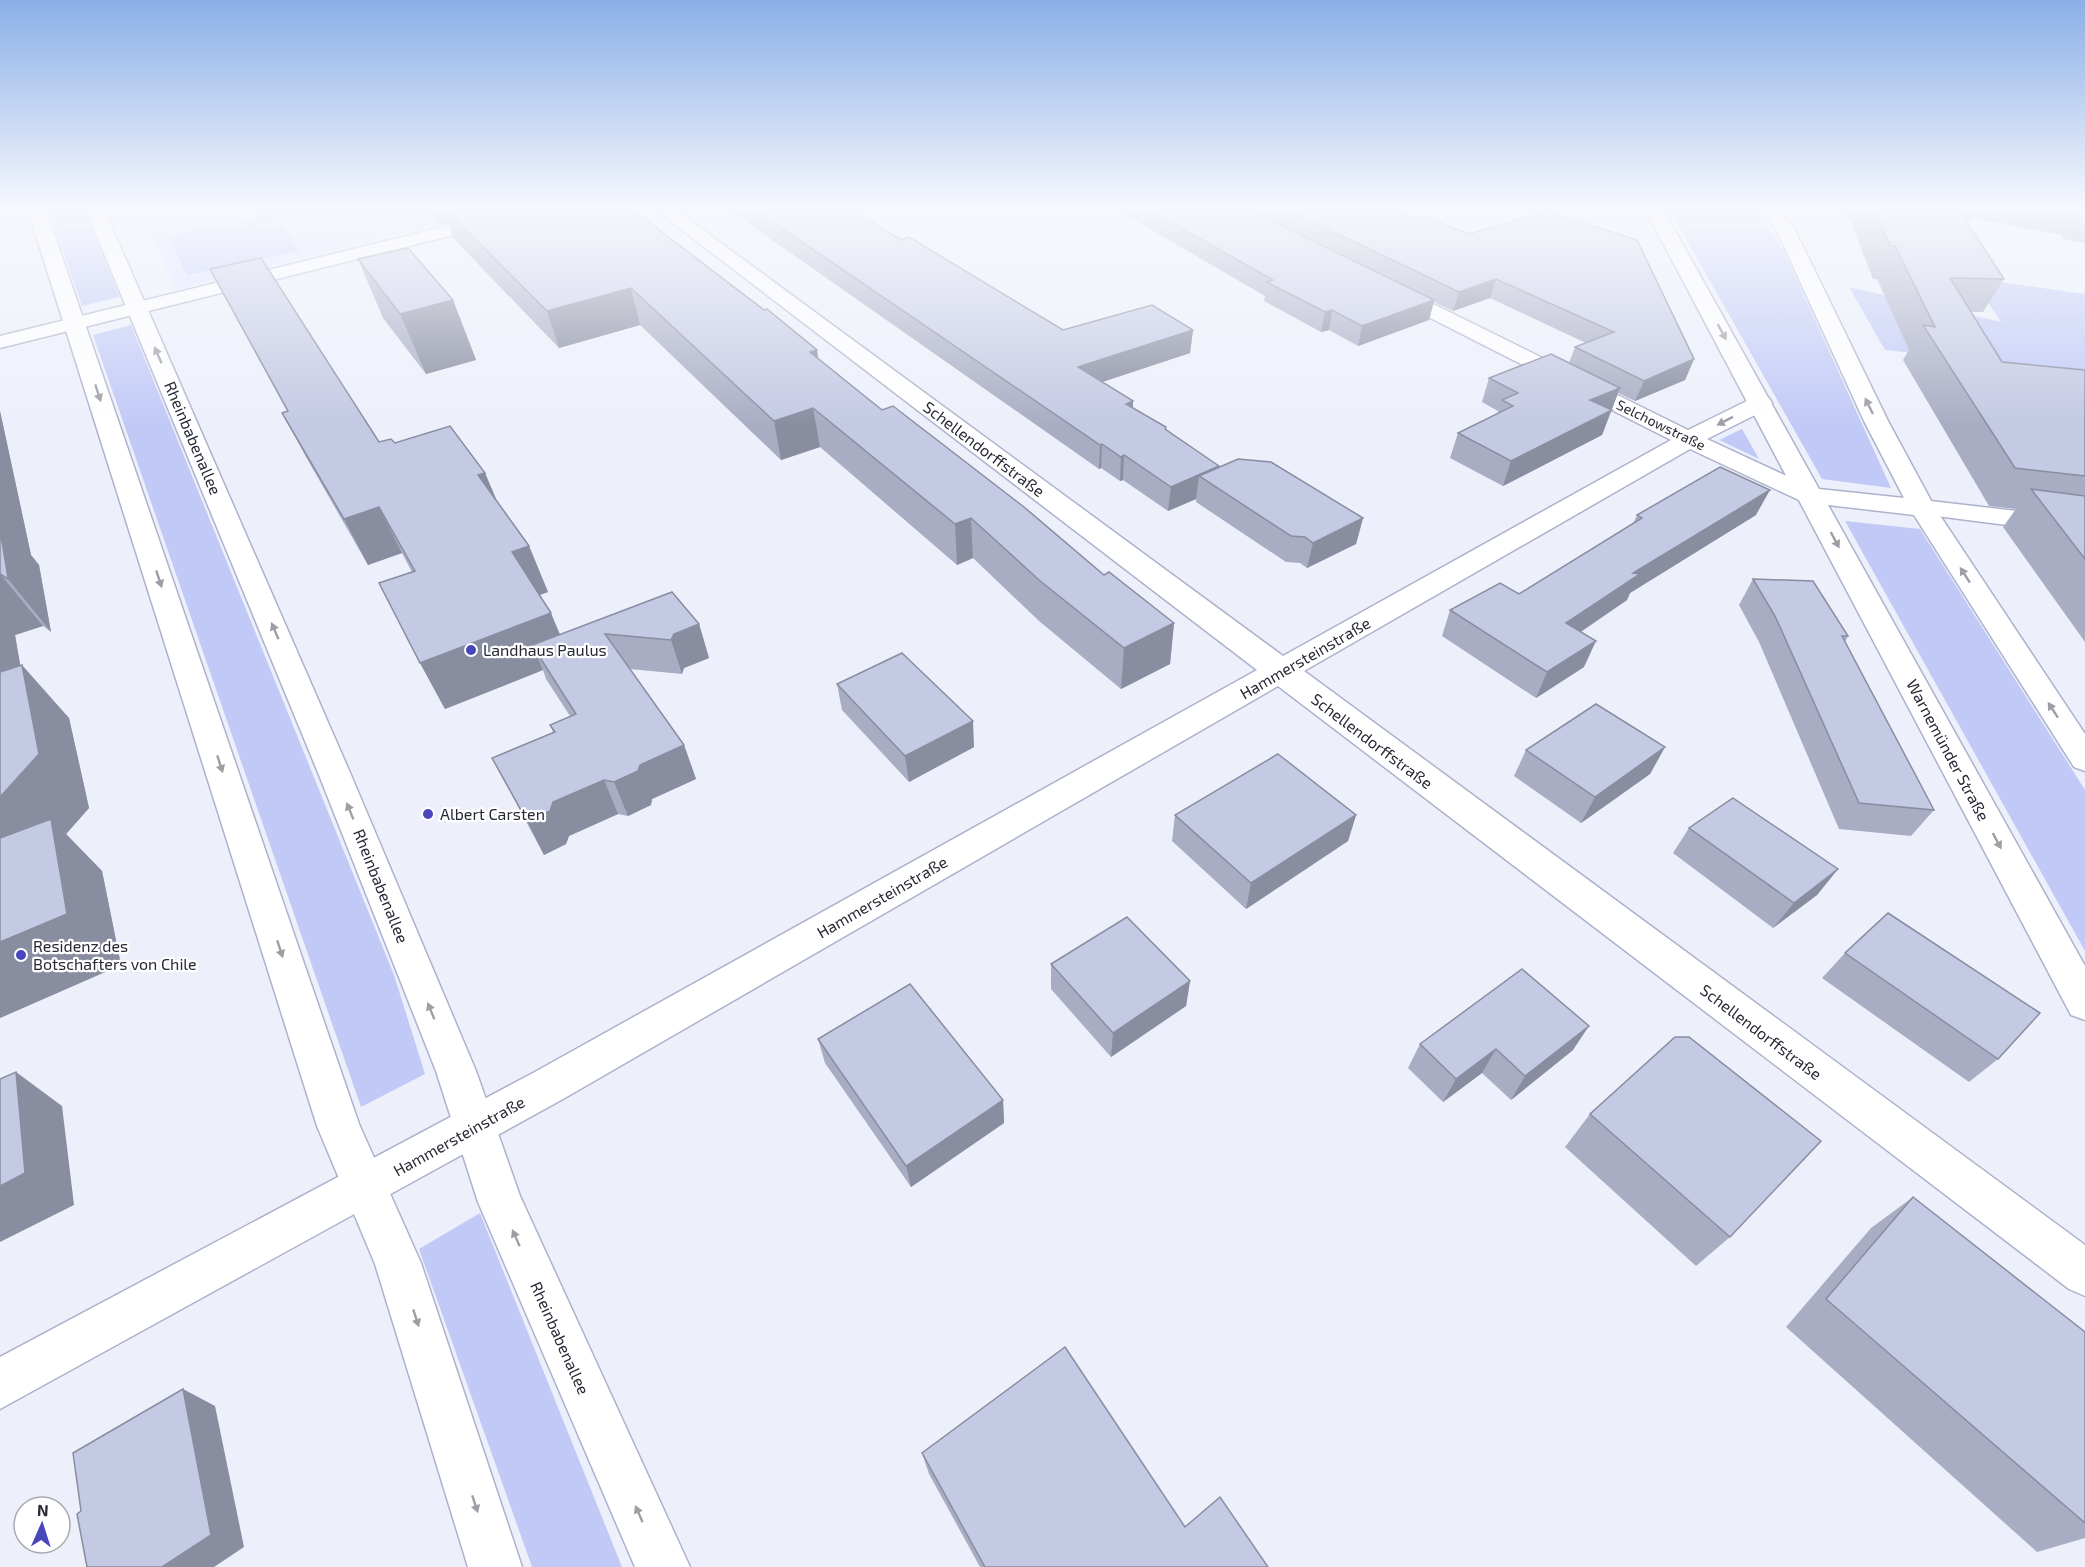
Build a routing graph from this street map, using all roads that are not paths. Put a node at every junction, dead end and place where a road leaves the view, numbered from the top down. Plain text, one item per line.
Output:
1 (60, 280) edge
2 (126, 280) edge
3 (250, 280) edge
4 (759, 280) edge
5 (1371, 280) edge
6 (1694, 280) edge
7 (1810, 280) edge
8 (138, 308) junction
9 (75, 324) junction
10 (0, 342) edge
11 (1761, 402) junction
12 (1689, 440) junction
13 (1810, 496) junction
14 (1922, 508) junction
15 (2085, 527) edge
16 (1281, 672) junction
17 (2085, 759) edge
18 (2085, 1004) edge
19 (474, 1127) junction
20 (365, 1188) junction
21 (2085, 1274) edge
22 (0, 1384) edge
23 (495, 1567) edge
24 (663, 1567) edge

1 - 9 street
2 - 8 street, Rheinbabenallee
3 - 8 street
4 - 16 street, Schellendorffstraße
5 - 12 street, Selchowstraße
6 -> 11 street, Warnemünder Straße
14 -> 7 street
8 - 9 street
19 -> 8 street, Rheinbabenallee
9 - 10 street
9 -> 20 street
11 -> 12 street, Hammersteinstraße
11 - 13 street, Warnemünder Straße
12 - 13 street, Selchowstraße
12 - 16 street, Hammersteinstraße
13 - 14 street
13 -> 18 street, Warnemünder Straße
14 - 15 street
17 -> 14 street
16 - 19 street, Hammersteinstraße
16 - 21 street, Schellendorffstraße
19 - 20 street, Hammersteinstraße
24 -> 19 street, Rheinbabenallee
20 - 22 street, Hammersteinstraße
20 -> 23 street

